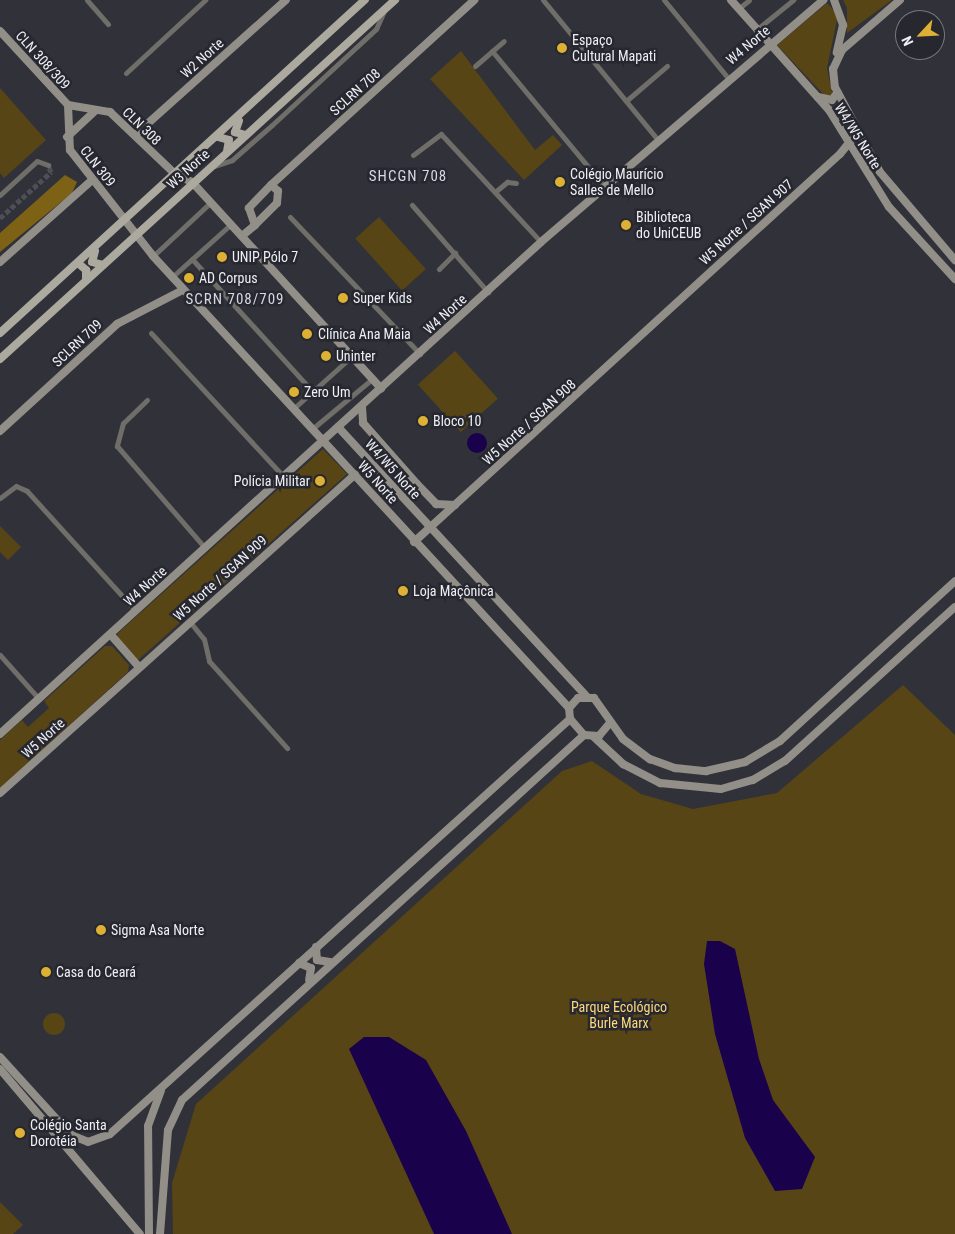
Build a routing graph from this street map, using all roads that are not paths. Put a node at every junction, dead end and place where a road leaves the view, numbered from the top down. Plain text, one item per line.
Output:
1 (87, 0) edge
2 (205, 0) edge
3 (286, 0) edge
4 (366, 0) edge
5 (395, 0) edge
6 (474, 0) edge
7 (543, 0) edge
8 (664, 0) edge
9 (731, 0) edge
10 (748, 0) edge
11 (793, 0) edge
12 (823, 0) edge
13 (834, 0) edge
14 (900, 0) edge
15 (385, 9) junction
16 (738, 9) junction
17 (108, 24) dead end
18 (755, 30) junction
19 (0, 31) edge
20 (504, 41) dead end
21 (768, 43) junction
22 (492, 51) junction
23 (835, 62) junction
24 (475, 66) dead end
25 (667, 66) dead end
26 (126, 72) dead end
27 (728, 78) junction
28 (837, 93) junction
29 (816, 96) junction
30 (626, 101) junction
31 (68, 105) junction
32 (248, 109) junction
33 (95, 111) junction
34 (852, 120) junction
35 (136, 134) junction
36 (245, 135) junction
37 (67, 137) junction
38 (218, 137) junction
39 (658, 140) junction
40 (849, 142) junction
41 (225, 152) junction
42 (413, 154) dead end
43 (48, 165) dead end
44 (209, 167) junction
45 (175, 174) junction
46 (92, 180) junction
47 (192, 182) junction
48 (516, 183) dead end
49 (271, 185) junction
50 (604, 186) junction
51 (495, 192) junction
52 (0, 195) edge
53 (211, 202) junction
54 (412, 205) dead end
55 (290, 217) dead end
56 (125, 221) junction
57 (231, 224) junction
58 (255, 225) junction
59 (135, 234) junction
60 (242, 236) junction
61 (104, 239) junction
62 (541, 242) junction
63 (455, 253) junction
64 (153, 256) junction
65 (192, 259) junction
66 (955, 260) edge
67 (0, 262) edge
68 (78, 263) junction
69 (103, 265) junction
70 (438, 270) dead end
71 (172, 277) junction
72 (86, 280) junction
73 (955, 280) edge
74 (183, 290) junction
75 (488, 292) junction
76 (659, 319) joint
77 (151, 332) dead end
78 (0, 333) edge
79 (420, 354) junction
80 (352, 356) junction
81 (0, 359) edge
82 (372, 379) junction
83 (381, 388) junction
84 (313, 392) junction
85 (147, 400) dead end
86 (362, 405) junction
87 (293, 409) junction
88 (338, 426) junction
89 (312, 429) junction
90 (0, 431) edge
91 (323, 440) junction
92 (355, 474) junction
93 (283, 476) junction
94 (0, 498) edge
95 (455, 505) junction
96 (429, 528) junction
97 (414, 542) junction
98 (205, 548) junction
99 (955, 581) edge
100 (955, 607) edge
101 (136, 611) junction
102 (190, 622) junction
103 (111, 635) junction
104 (0, 655) edge
105 (139, 667) junction
106 (586, 696) junction
107 (39, 699) junction
108 (103, 701) joint
109 (568, 708) junction
110 (570, 719) junction
111 (609, 724) junction
112 (0, 734) edge
113 (584, 734) junction
114 (594, 737) junction
115 (287, 748) dead end
116 (0, 794) edge
117 (316, 947) junction
118 (332, 961) junction
119 (299, 963) junction
120 (309, 980) junction
121 (0, 1057) edge
122 (0, 1069) edge
123 (162, 1088) junction
124 (140, 1234) edge
125 (149, 1234) edge
126 (160, 1234) edge

1 - 17 street
2 - 26 street
3 - 35 street, W2 Norte
4 - 32 main road, W3 Norte
5 - 15 main road, W3 Norte
6 - 49 street, SCLRN 708
7 - 30 street
8 - 27 street
9 - 16 street, W4/W5 Norte
10 - 16 street
11 - 18 street
12 - 21 street, W4 Norte
13 - 23 street
14 - 23 street
15 - 36 main road, W3 Norte
15 - 44 street
16 - 18 street, W4/W5 Norte
18 - 21 street, W4/W5 Norte
19 - 31 street, CLN 308/309
20 - 22 street
21 - 27 street, W4 Norte
21 - 29 street, W4/W5 Norte
22 - 24 street
22 - 50 street
23 - 28 street
25 - 30 street
27 - 39 street, W4 Norte
28 - 29 street
28 - 34 street, W4/W5 Norte
29 - 40 street, W4/W5 Norte
30 - 39 street
31 - 33 street, CLN 308
31 - 37 street, CLN 309
32 - 36 main road
32 - 38 main road, W3 Norte
33 - 35 street, CLN 308
33 - 37 street
34 - 40 street
34 - 66 street, W4/W5 Norte
35 - 45 street, CLN 308
36 - 41 main road, W3 Norte
37 - 46 street, CLN 309
38 - 41 main road
38 - 45 main road, W3 Norte
39 - 50 street, W4 Norte
40 - 73 street, W4/W5 Norte
40 - 76 street, W5 Norte / SGAN 907
41 - 44 main road, W3 Norte
42 - 51 street
43 - 52 street
44 - 47 main road, W3 Norte
45 - 47 street, CLN 308
45 - 56 main road, W3 Norte
46 - 56 street, CLN 309
46 - 67 street
47 - 53 street
47 - 59 main road, W3 Norte
48 - 51 street
49 - 58 street, SCLRN 708
49 - 58 street
50 - 62 street, W4 Norte
51 - 62 street
53 - 57 street
53 - 64 street
54 - 63 street
55 - 79 street
56 - 59 street, CLN 309
56 - 61 main road, W3 Norte
57 - 60 street
57 - 65 street
58 - 60 street
59 - 64 street
59 - 69 main road, W3 Norte
60 - 80 street
61 - 68 main road, W3 Norte
61 - 69 main road
62 - 75 street, W4 Norte
63 - 70 street
63 - 75 street
64 - 71 street
65 - 71 street
65 - 84 street
68 - 72 main road
68 - 78 main road, W3 Norte
69 - 72 main road, W3 Norte
71 - 74 street
72 - 81 main road, W3 Norte
74 - 87 street
74 - 90 street, SCLRN 709
75 - 79 street, W4 Norte
76 - 95 street, W5 Norte / SGAN 908
77 - 93 street
79 - 83 street, W4 Norte
80 - 82 street
80 - 84 street
82 - 83 street
82 - 89 street
83 - 86 street, W4 Norte
84 - 87 street
85 - 98 street
86 - 88 street, W4 Norte
86 - 95 street
87 - 89 street
88 - 91 street, W4 Norte
88 - 96 street, W4/W5 Norte
89 - 91 street
91 - 92 street, W5 Norte
91 - 93 street, W4 Norte
92 - 97 street, W5 Norte
92 - 102 street, W5 Norte / SGAN 909
93 - 98 street, W4 Norte
94 - 101 street
95 - 96 street, W5 Norte / SGAN 908
96 - 97 street, W5 Norte / SGAN 908
96 - 106 street, W4/W5 Norte
97 - 109 street, W5 Norte
98 - 101 street, W4 Norte
99 - 111 street
100 - 114 street
101 - 103 street, W4 Norte
102 - 105 street, W5 Norte / SGAN 909
102 - 115 street
103 - 105 street
103 - 107 street, W4 Norte
104 - 107 street
105 - 108 street, W5 Norte / SGAN 909
106 - 109 street
106 - 111 street
107 - 112 street, W4 Norte
108 - 116 street, W5 Norte
109 - 110 street
110 - 113 street
110 - 117 street
111 - 114 street
113 - 114 street
113 - 118 street
117 - 118 street
117 - 119 street
118 - 120 street
119 - 120 street
119 - 123 street
120 - 126 street
121 - 123 street
122 - 124 street
123 - 125 street

